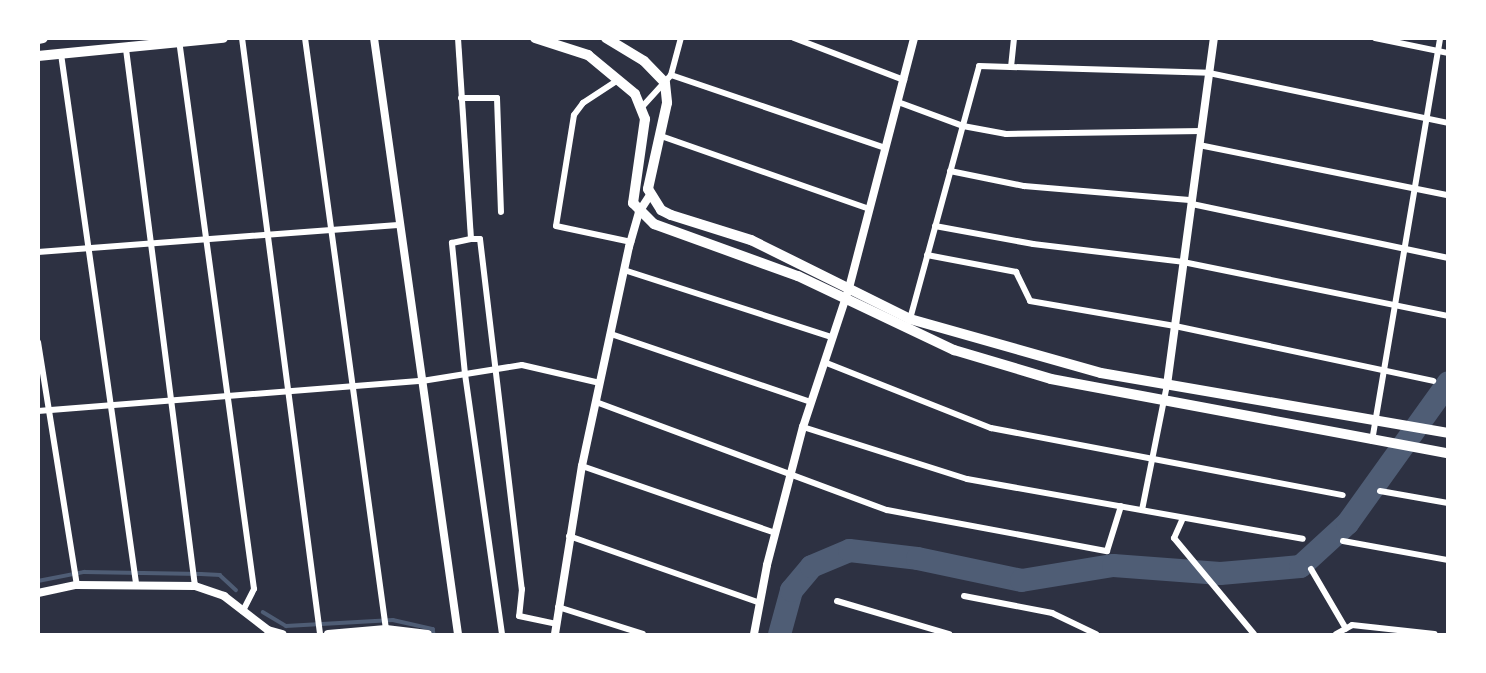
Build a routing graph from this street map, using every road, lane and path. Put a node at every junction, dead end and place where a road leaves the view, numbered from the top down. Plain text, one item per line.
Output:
1 (223, 38) edge
2 (242, 38) edge
3 (305, 38) edge
4 (373, 38) edge
5 (458, 38) edge
6 (535, 38) edge
7 (606, 38) edge
8 (681, 38) edge
9 (794, 38) edge
10 (914, 38) edge
11 (1014, 38) edge
12 (1214, 38) edge
13 (1374, 38) edge
14 (1440, 38) edge
15 (179, 41) edge
16 (126, 50) junction
17 (1439, 51) junction
18 (1447, 53) edge
19 (61, 54) junction
20 (38, 56) edge
21 (1011, 67) junction
22 (1209, 73) junction
23 (620, 79) junction
24 (668, 79) junction
25 (904, 80) junction
26 (461, 98) junction
27 (898, 102) junction
28 (642, 107) junction
29 (1429, 119) junction
30 (1447, 123) edge
31 (962, 126) junction
32 (1202, 131) junction
33 (661, 136) junction
34 (1199, 145) junction
35 (885, 148) junction
36 (950, 171) junction
37 (1417, 189) junction
38 (650, 195) junction
39 (1447, 195) edge
40 (1192, 202) junction
41 (869, 209) junction
42 (500, 212) dead end
43 (639, 212) junction
44 (398, 225) junction
45 (935, 226) junction
46 (332, 230) junction
47 (269, 234) junction
48 (471, 239) junction
49 (206, 240) junction
50 (631, 242) junction
51 (153, 244) junction
52 (88, 249) junction
53 (1406, 249) junction
54 (38, 252) edge
55 (927, 255) junction
56 (1447, 258) edge
57 (1183, 262) junction
58 (624, 270) junction
59 (849, 288) junction
60 (845, 302) junction
61 (1397, 306) junction
62 (1447, 316) edge
63 (910, 319) junction
64 (1175, 326) junction
65 (611, 334) junction
66 (832, 337) junction
67 (38, 342) edge
68 (824, 362) junction
69 (494, 370) junction
70 (1385, 371) junction
71 (465, 374) junction
72 (422, 380) junction
73 (1433, 381) dead end
74 (600, 383) junction
75 (355, 385) junction
76 (1167, 385) junction
77 (290, 390) junction
78 (227, 395) junction
79 (174, 400) junction
80 (1164, 401) junction
81 (596, 402) junction
82 (811, 402) junction
83 (111, 405) junction
84 (47, 410) junction
85 (38, 411) edge
86 (1377, 420) junction
87 (803, 427) junction
88 (1447, 433) edge
89 (1372, 441) junction
90 (1447, 453) edge
91 (1153, 459) junction
92 (582, 466) junction
93 (791, 472) junction
94 (1380, 491) dead end
95 (1343, 495) dead end
96 (1447, 503) edge
97 (1121, 506) junction
98 (1142, 510) junction
99 (1183, 518) junction
100 (775, 533) junction
101 (569, 536) junction
102 (1303, 539) dead end
103 (1343, 541) dead end
104 (1447, 560) edge
105 (1311, 569) dead end
106 (136, 580) junction
107 (76, 581) junction
108 (195, 582) junction
109 (38, 593) edge
110 (964, 596) dead end
111 (837, 601) dead end
112 (760, 603) junction
113 (558, 607) junction
114 (243, 611) junction
115 (556, 624) junction
116 (386, 626) junction
117 (1346, 629) junction
118 (321, 631) edge
119 (282, 635) edge
120 (328, 635) edge
121 (428, 635) edge
122 (458, 635) edge
123 (502, 635) edge
124 (555, 635) edge
125 (643, 635) edge
126 (754, 635) edge
127 (948, 635) edge
128 (1096, 635) edge
129 (1254, 635) edge
130 (1336, 635) edge
131 (1435, 635) edge

1 - 15 main road
2 - 47 street
3 - 46 street
4 - 44 street
5 - 26 street
6 - 23 main road
7 - 24 main road
8 - 24 street
9 - 25 street
10 - 25 street
11 - 21 street
12 - 22 street
13 - 17 street
14 - 17 street
15 - 16 main road
15 - 49 street
16 - 19 main road
16 - 51 street
17 - 18 street
17 - 29 street
19 - 20 main road
19 - 52 street
21 - 22 street
21 - 31 street
22 - 29 street
22 - 32 street
23 - 28 main road
23 - 50 street
24 - 28 street
24 - 33 main road
24 - 35 street
25 - 27 street
26 - 42 street
26 - 48 street
27 - 31 street
27 - 35 street
28 - 43 main road
29 - 30 street
29 - 37 street
31 - 32 street
31 - 36 street
32 - 34 street
33 - 38 main road
33 - 41 street
34 - 37 street
34 - 40 street
35 - 41 street
36 - 40 street
36 - 45 street
37 - 39 street
37 - 53 street
38 - 43 street
38 - 59 main road
40 - 53 street
40 - 57 street
41 - 59 street
43 - 50 street
43 - 60 main road
44 - 46 street
44 - 72 street
45 - 55 street
45 - 57 street
46 - 47 street
46 - 75 street
47 - 49 street
47 - 77 street
48 - 69 street
48 - 71 street
49 - 51 street
49 - 78 street
50 - 58 street
51 - 52 street
51 - 79 street
52 - 54 street
52 - 83 street
53 - 56 street
53 - 61 street
55 - 63 street
55 - 64 street
57 - 61 street
57 - 64 street
58 - 65 street
58 - 66 street
59 - 60 street
59 - 63 main road
60 - 66 street
60 - 80 main road
61 - 62 street
61 - 70 street
63 - 76 main road
64 - 70 street
64 - 76 street
65 - 74 street
65 - 82 street
66 - 68 street
67 - 84 street
68 - 82 street
68 - 91 street
69 - 71 street
69 - 74 street
69 - 115 street
70 - 73 street
70 - 86 street
71 - 72 street
71 - 123 street
72 - 75 street
72 - 122 street
74 - 81 street
75 - 77 street
75 - 116 street
76 - 80 street
76 - 86 main road
77 - 78 street
77 - 118 street
78 - 79 street
78 - 114 street
79 - 83 street
79 - 108 street
80 - 89 main road
80 - 91 street
81 - 92 street
81 - 93 street
82 - 87 street
83 - 84 street
83 - 106 street
84 - 85 street
84 - 107 street
86 - 88 main road
86 - 89 street
87 - 93 street
87 - 97 street
89 - 90 main road
91 - 95 street
91 - 98 street
92 - 100 street
92 - 101 street
93 - 97 street
93 - 100 street
94 - 96 street
97 - 98 street
98 - 99 street
99 - 102 street
99 - 129 street
100 - 112 street
101 - 112 street
101 - 113 street
103 - 104 street
105 - 117 street
106 - 107 street
106 - 108 street
107 - 109 street
108 - 114 street
110 - 128 street
111 - 127 street
112 - 126 street
113 - 115 street
113 - 125 street
114 - 119 street
115 - 124 street
116 - 120 street
116 - 121 street
117 - 130 street
117 - 131 street

